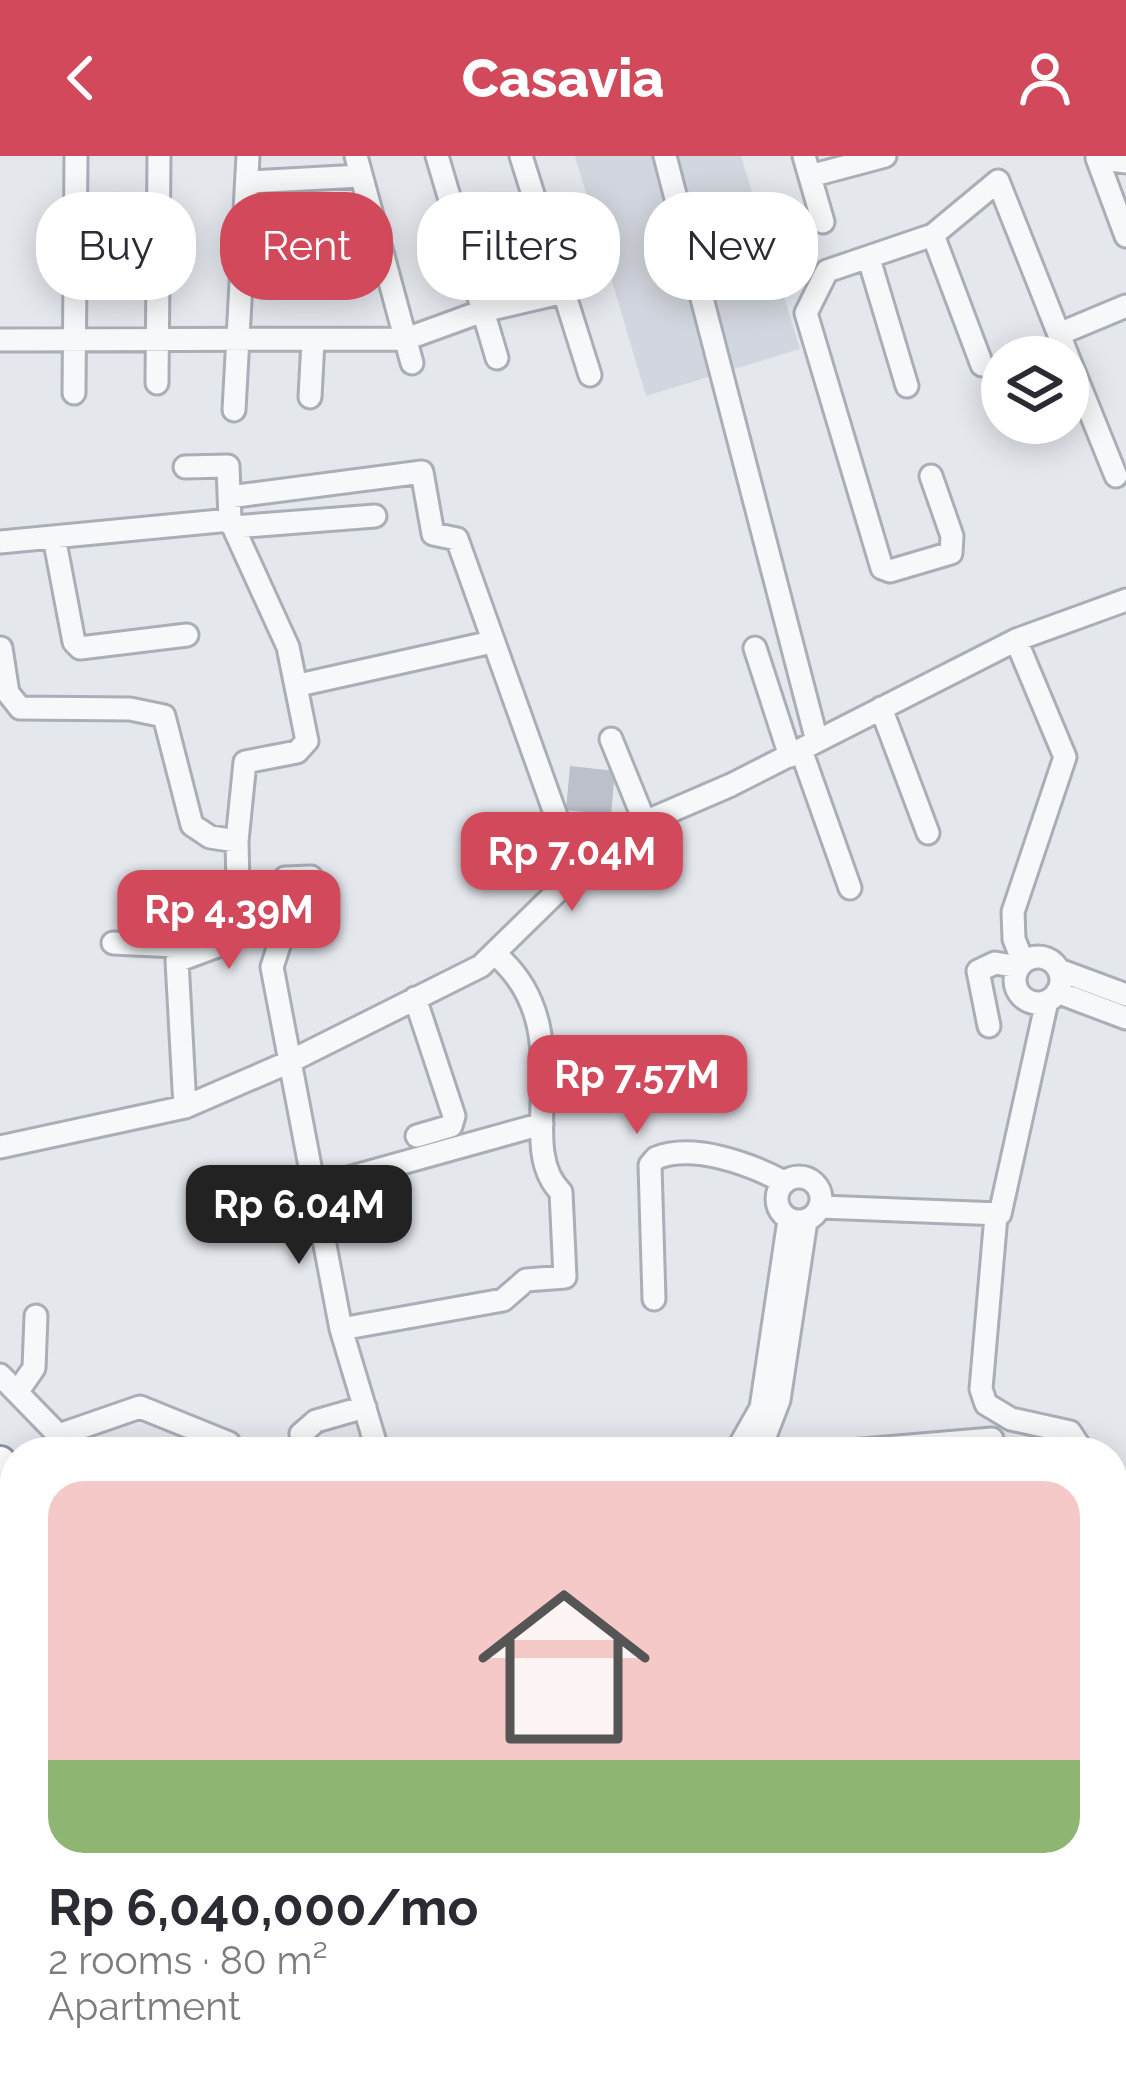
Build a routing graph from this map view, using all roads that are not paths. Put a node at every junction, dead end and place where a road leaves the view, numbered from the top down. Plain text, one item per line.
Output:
1 (76, 156) edge
2 (159, 156) edge
3 (248, 156) edge
4 (437, 156) edge
5 (520, 156) edge
6 (665, 156) edge
7 (885, 156) edge
8 (1097, 158) edge
9 (1126, 162) edge
10 (358, 166) edge
11 (807, 166) edge
12 (248, 182) junction
13 (248, 192) edge
14 (532, 192) edge
15 (823, 222) dead end
16 (934, 235) junction
17 (1126, 236) edge
18 (869, 259) junction
19 (393, 292) edge
20 (244, 300) edge
21 (530, 300) edge
22 (567, 300) edge
23 (1126, 306) edge
24 (483, 311) junction
25 (1059, 334) joint
26 (74, 339) junction
27 (241, 339) junction
28 (406, 339) junction
29 (0, 340) edge
30 (157, 340) junction
31 (313, 341) junction
32 (497, 358) dead end
33 (981, 361) edge
34 (412, 363) dead end
35 (590, 375) dead end
36 (157, 383) dead end
37 (907, 386) dead end
38 (74, 393) dead end
39 (310, 397) dead end
40 (1089, 409) edge
41 (234, 410) dead end
42 (185, 467) dead end
43 (931, 476) dead end
44 (1116, 476) dead end
45 (229, 496) junction
46 (375, 516) dead end
47 (231, 524) junction
48 (54, 537) junction
49 (0, 542) edge
50 (1126, 600) edge
51 (187, 635) dead end
52 (1016, 640) junction
53 (492, 642) junction
54 (1, 648) edge
55 (754, 648) dead end
56 (298, 685) junction
57 (881, 708) junction
58 (611, 739) dead end
59 (802, 749) junction
60 (644, 820) junction
61 (928, 833) dead end
62 (237, 841) junction
63 (575, 869) junction
64 (850, 888) dead end
65 (283, 933) dead end
66 (113, 943) dead end
67 (193, 954) junction
68 (494, 955) junction
69 (1021, 964) junction
70 (1049, 992) junction
71 (1126, 995) edge
72 (415, 998) junction
73 (1126, 1018) edge
74 (989, 1026) dead end
75 (286, 1056) junction
76 (185, 1107) junction
77 (542, 1124) junction
78 (417, 1136) dead end
79 (0, 1147) edge
80 (784, 1182) junction
81 (312, 1188) junction
82 (809, 1211) junction
83 (996, 1216) junction
84 (654, 1299) dead end
85 (37, 1316) dead end
86 (341, 1329) junction
87 (9, 1383) edge
88 (365, 1407) junction
89 (61, 1437) edge
90 (79, 1437) edge
91 (212, 1437) edge
92 (302, 1437) edge
93 (374, 1437) edge
94 (745, 1437) edge
95 (765, 1437) edge
96 (1073, 1437) edge

1 - 26 street
2 - 30 street
3 - 12 street
4 - 24 street
5 - 14 street
6 - 59 street
7 - 11 street
8 - 9 street
8 - 17 street
10 - 12 street
11 - 15 street
12 - 13 street
16 - 18 street
16 - 25 street
16 - 33 street
18 - 37 street
18 - 43 street
19 - 28 street
20 - 27 street
21 - 24 street
22 - 35 street
23 - 25 street
24 - 28 street
24 - 32 street
26 - 29 street
26 - 30 street
26 - 38 street
27 - 30 street
27 - 31 street
27 - 41 street
28 - 31 street
28 - 34 street
30 - 36 street
31 - 39 street
40 - 44 street
42 - 45 street
45 - 47 street
45 - 53 street
46 - 47 street
47 - 48 street
47 - 56 street
48 - 49 street
48 - 51 street
50 - 52 street
52 - 57 street
52 - 69 street
53 - 56 street
53 - 63 street
54 - 62 street
55 - 59 street
56 - 62 street
57 - 59 street
57 - 61 street
58 - 60 street
59 - 60 street
59 - 64 street
60 - 63 street
62 - 67 street
63 - 68 street
65 - 75 street
66 - 67 street
67 - 76 street
68 - 72 street
68 - 77 street
69 - 70 street
69 - 70 street
69 - 74 street
70 - 71 street
70 - 73 street
70 - 82 street
70 - 83 street
72 - 75 street
72 - 78 street
75 - 76 street
75 - 81 street
76 - 79 street
77 - 81 street
77 - 86 street
80 - 82 street
80 - 82 street
80 - 84 street
81 - 86 street
82 - 83 street
82 - 94 street
82 - 95 street
83 - 96 street
85 - 87 street
86 - 88 street
87 - 89 street
88 - 92 street
88 - 93 street
90 - 91 street

